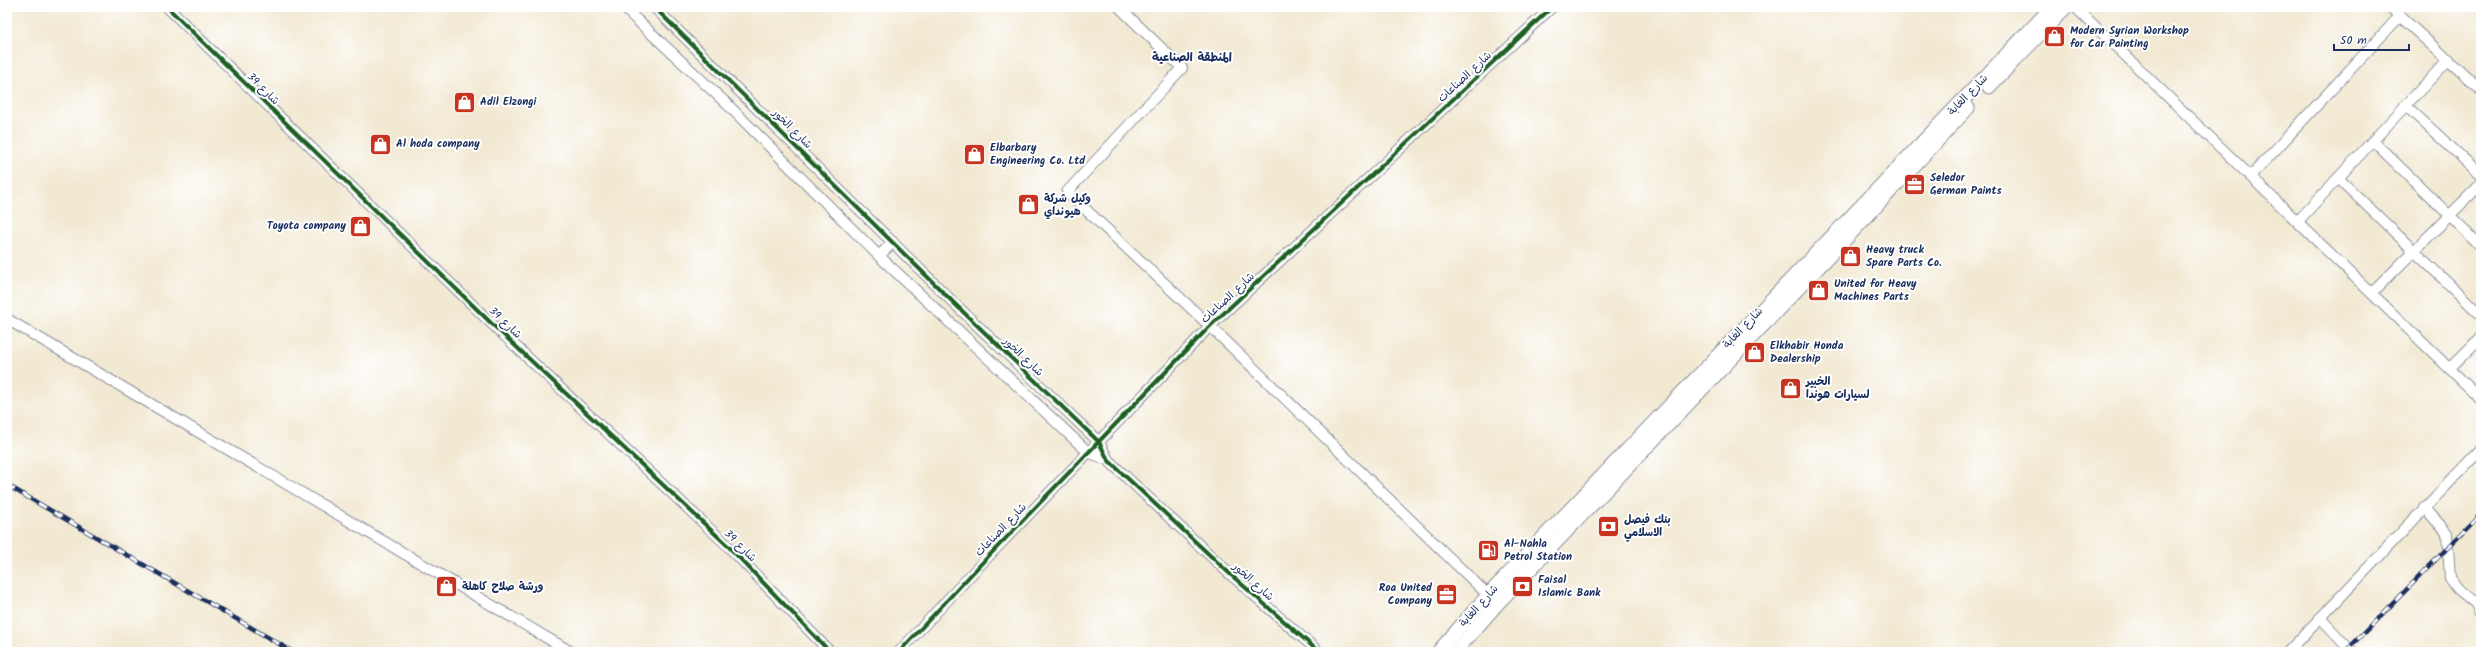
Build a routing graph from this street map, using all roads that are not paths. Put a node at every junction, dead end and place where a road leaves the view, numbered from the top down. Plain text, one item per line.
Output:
1 (167, 7) edge
2 (623, 7) edge
3 (654, 7) edge
4 (1119, 7) edge
5 (1552, 7) edge
6 (2052, 7) edge
7 (2066, 7) edge
8 (2075, 7) edge
9 (2390, 7) edge
10 (2400, 16) junction
11 (2449, 59) junction
12 (2481, 90) edge
13 (2405, 105) junction
14 (2373, 141) junction
15 (2481, 175) edge
16 (2251, 176) junction
17 (2338, 178) junction
18 (2481, 184) edge
19 (2450, 215) junction
20 (2298, 222) junction
21 (893, 242) junction
22 (2481, 246) edge
23 (2414, 250) junction
24 (879, 256) junction
25 (2372, 293) junction
26 (2481, 315) edge
27 (7, 319) edge
28 (1210, 326) junction
29 (2481, 337) edge
30 (2450, 368) junction
31 (2481, 399) edge
32 (1099, 442) junction
33 (2481, 448) edge
34 (1088, 452) junction
35 (1108, 460) junction
36 (2424, 508) junction
37 (1488, 595) junction
38 (2481, 616) edge
39 (2320, 618) junction
40 (571, 652) edge
41 (830, 652) edge
42 (899, 652) edge
43 (1319, 652) edge
44 (1438, 652) edge
45 (1455, 652) edge
46 (2288, 652) edge
47 (2352, 652) edge

1 - 41 street, شارع 39
2 - 24 street
3 - 21 street, شارع الخور
4 - 28 street
5 - 28 street, شارع الصناعات
6 - 37 main road, شارع الغابة
7 - 45 main road, شارع الغابة
8 - 16 street
9 - 10 street
10 - 11 street
10 - 16 street
11 - 12 street
11 - 13 street
13 - 14 street
13 - 15 street
14 - 17 street
14 - 19 street
16 - 20 street
17 - 20 street
17 - 23 street
18 - 19 street
19 - 22 street
19 - 23 street
20 - 25 street
21 - 24 street
21 - 32 street, شارع الخور
23 - 25 street
23 - 26 street
24 - 34 street
25 - 30 street
27 - 40 street
28 - 32 street, شارع الصناعات
28 - 37 street
29 - 30 street
30 - 31 street
32 - 34 street, شارع الصناعات
32 - 35 street, شارع الخور
33 - 36 street
34 - 35 street
34 - 42 street, شارع الصناعات
35 - 43 street, شارع الخور
36 - 38 street
36 - 39 street
37 - 44 main road, شارع الغابة
39 - 46 street
39 - 47 street

